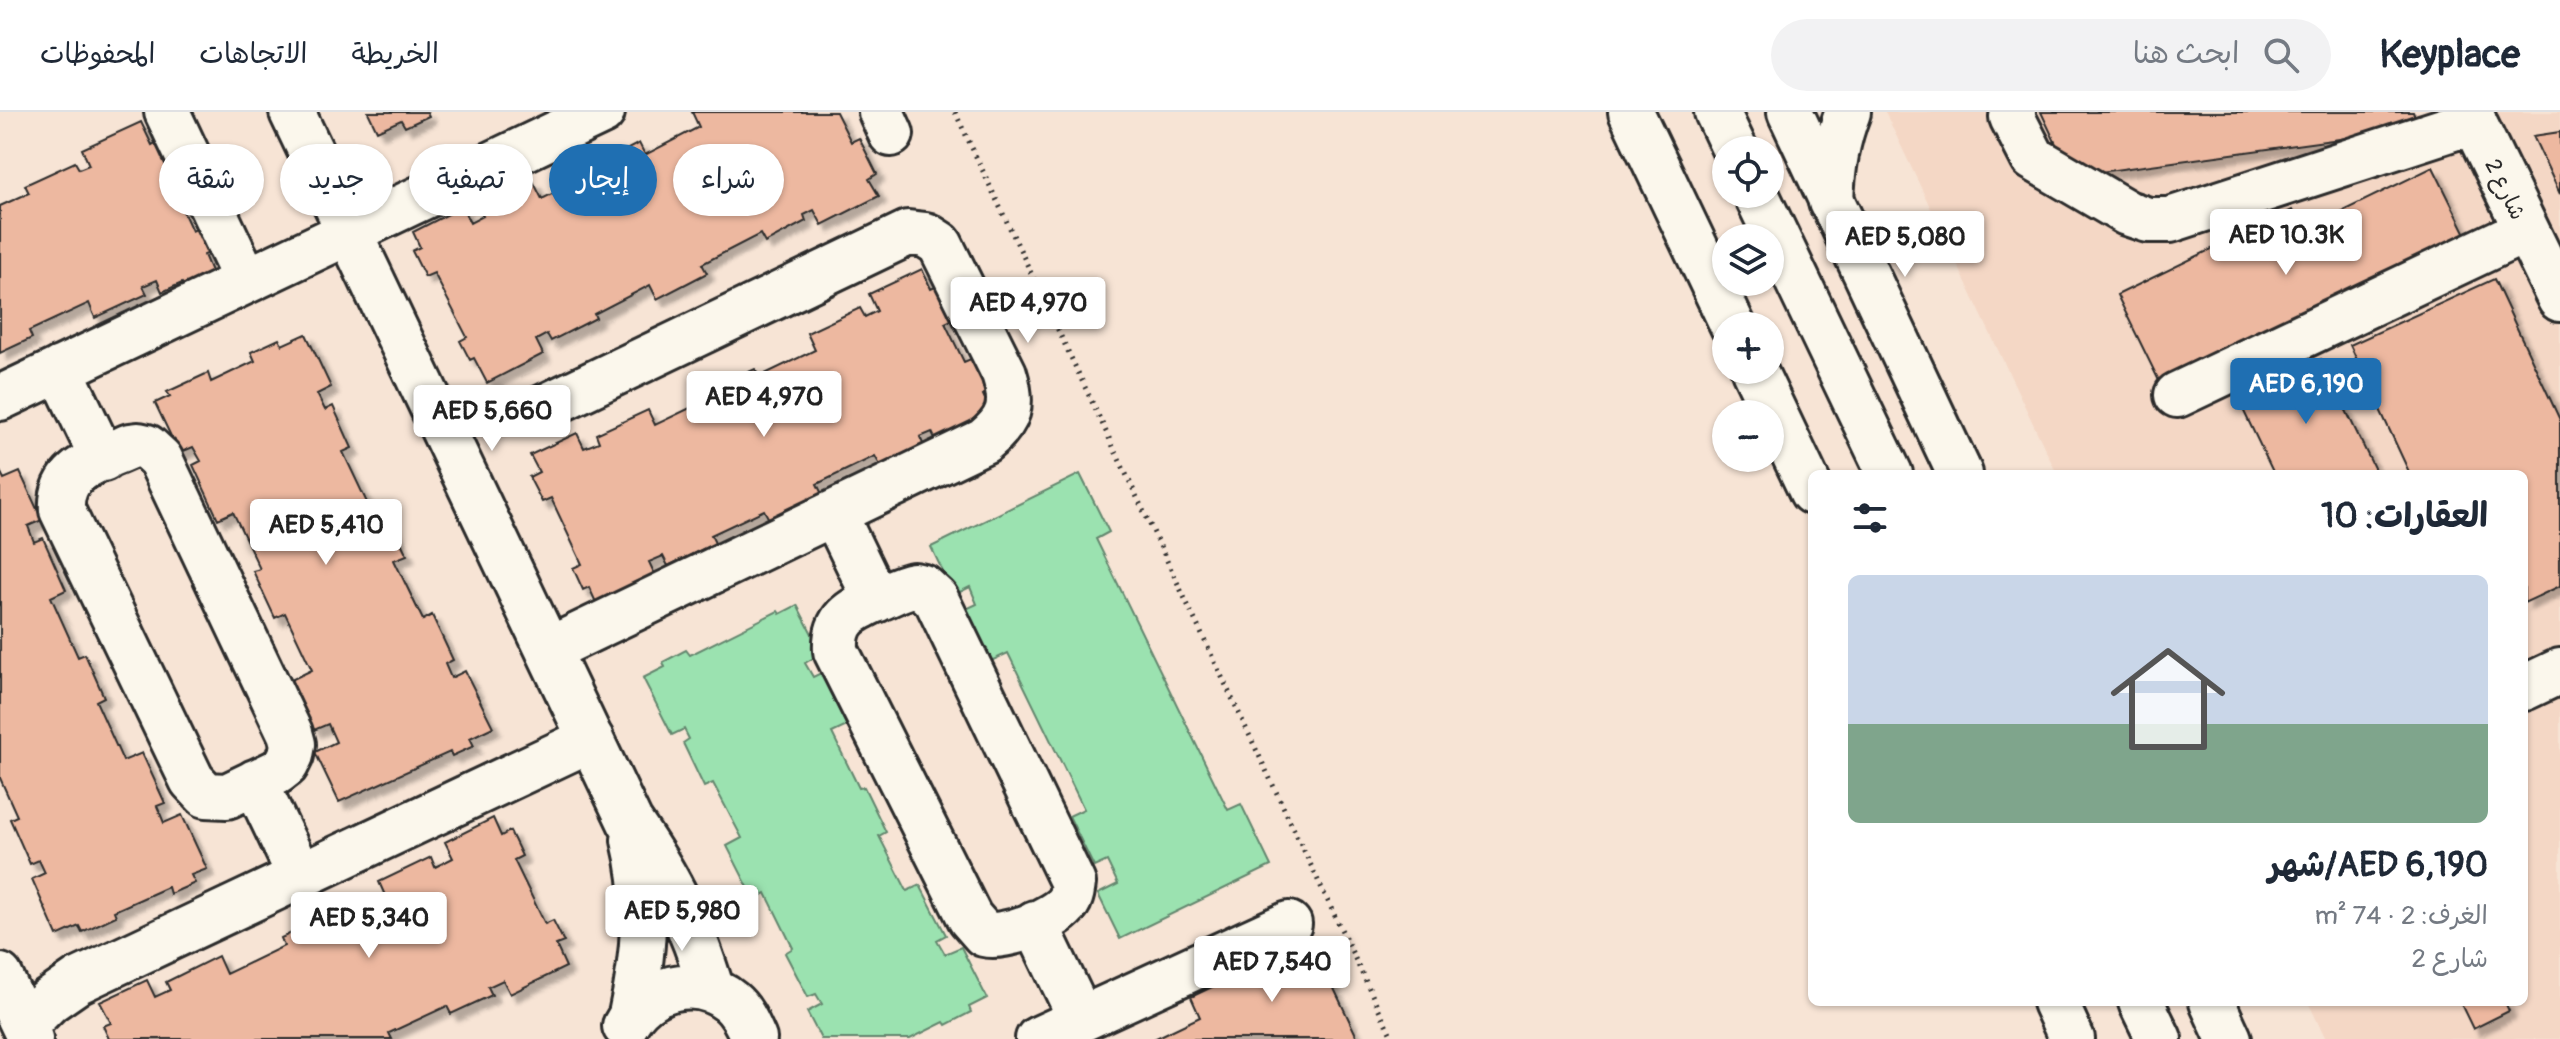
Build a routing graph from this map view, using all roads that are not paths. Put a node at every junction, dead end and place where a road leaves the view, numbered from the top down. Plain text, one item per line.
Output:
1 (167, 112) edge
2 (292, 112) edge
3 (602, 112) edge
4 (1631, 112) edge
5 (1717, 112) edge
6 (1790, 112) edge
7 (1848, 112) edge
8 (2013, 112) edge
9 (2472, 115) edge
10 (1728, 136) edge
11 (1831, 202) junction
12 (1763, 208) edge
13 (348, 230) junction
14 (2526, 230) junction
15 (246, 280) junction
16 (2560, 299) edge
17 (1726, 312) edge
18 (60, 369) junction
19 (1761, 384) edge
20 (2177, 395) dead end
21 (0, 398) edge
22 (536, 411) dead end
23 (103, 459) junction
24 (1888, 470) edge
25 (1958, 470) edge
26 (1808, 484) edge
27 (834, 513) junction
28 (876, 600) junction
29 (548, 650) junction
30 (2560, 671) edge
31 (2528, 686) edge
32 (591, 739) junction
33 (255, 782) junction
34 (630, 822) junction
35 (300, 876) junction
36 (1035, 923) junction
37 (1289, 924) dead end
38 (0, 976) edge
39 (712, 991) junction
40 (2057, 1006) edge
41 (2143, 1006) edge
42 (2214, 1006) edge
43 (1081, 1019) junction
44 (622, 1032) edge
45 (27, 1033) edge
46 (754, 1039) edge
47 (1038, 1039) edge
48 (2072, 1039) edge
49 (2159, 1039) edge
50 (2229, 1039) edge

1 - 15 main road
2 - 13 main road
3 - 13 main road
4 - 17 main road
5 - 10 main road
6 - 11 main road
7 - 11 main road
8 - 9 main road
9 - 14 main road, شارع 2
11 - 25 main road
12 - 24 main road
13 - 15 main road
13 - 29 main road
14 - 16 main road, شارع 2
14 - 20 main road
15 - 18 main road
18 - 21 main road
18 - 23 main road
19 - 26 main road
22 - 27 main road
23 - 33 main road
23 - 33 main road
27 - 28 main road
27 - 29 main road
28 - 36 main road
28 - 36 main road
29 - 32 main road
30 - 31 main road
32 - 34 main road
32 - 35 main road
33 - 35 main road
34 - 39 main road
34 - 44 main road
35 - 45 main road
36 - 43 main road
37 - 43 main road
38 - 45 main road
39 - 44 main road
39 - 46 main road
40 - 48 main road
41 - 49 main road
42 - 50 main road
43 - 47 main road

